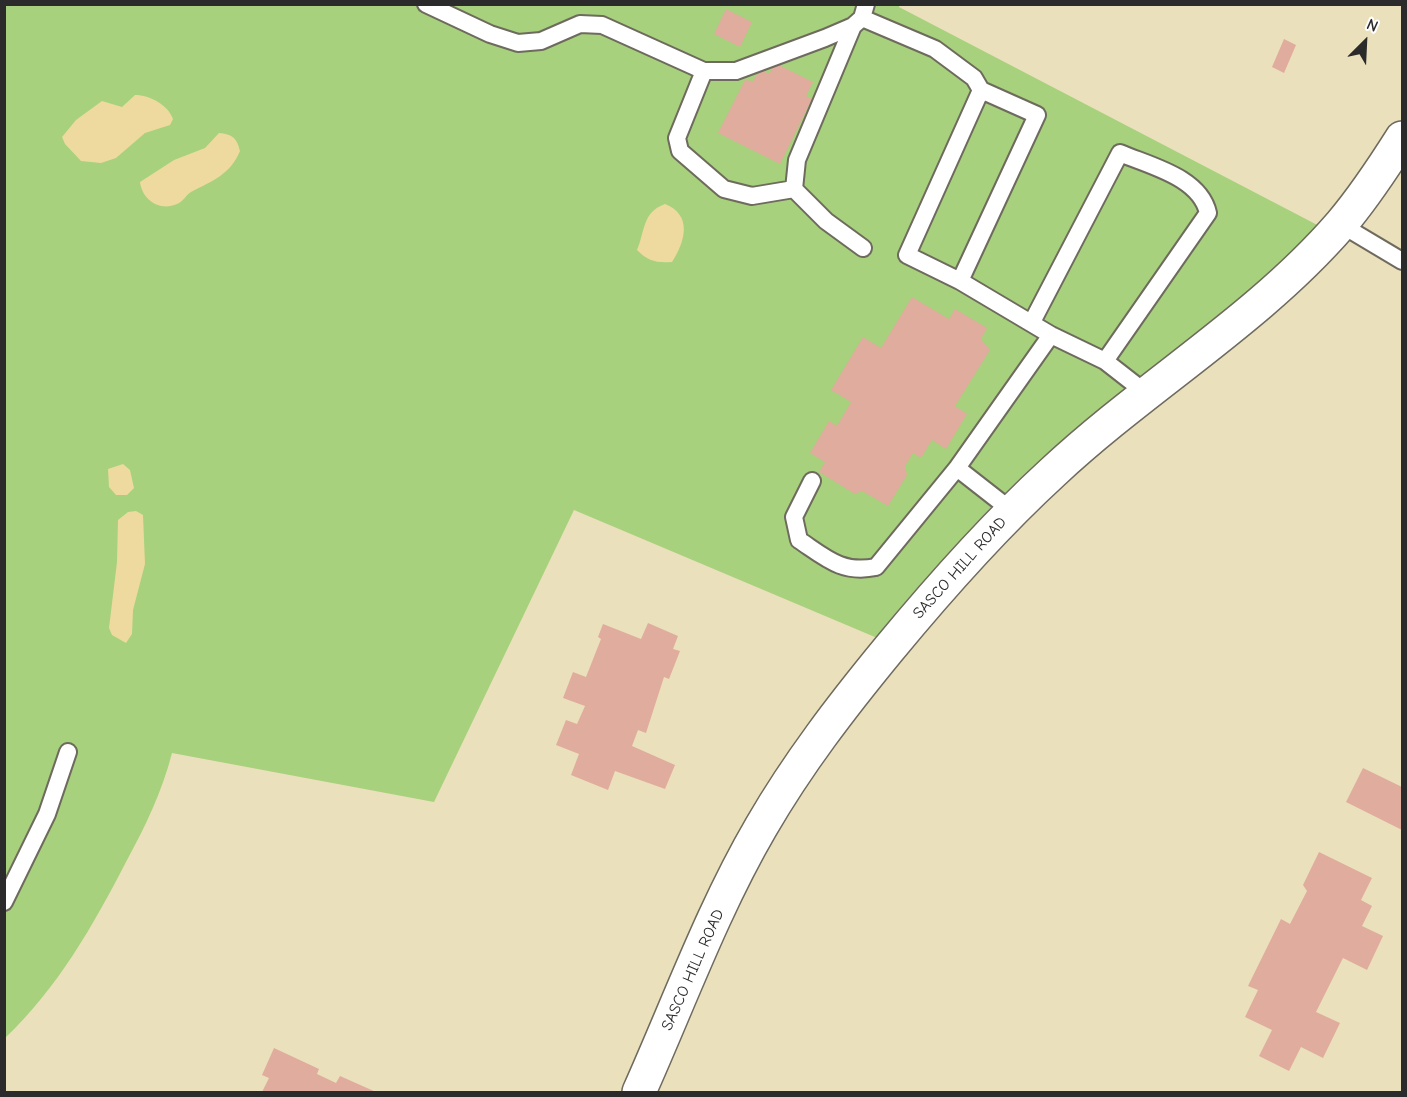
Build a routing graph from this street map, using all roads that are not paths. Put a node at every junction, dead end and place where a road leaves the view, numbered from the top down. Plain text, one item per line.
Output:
1 (426, 4) edge
2 (860, 16) edge
3 (704, 71) junction
4 (981, 90) junction
5 (1402, 138) edge
6 (794, 189) junction
7 (1340, 224) junction
8 (863, 248) dead end
9 (1402, 261) edge
10 (960, 281) junction
11 (1032, 322) junction
12 (1051, 335) junction
13 (1105, 361) junction
14 (1146, 393) junction
15 (957, 468) junction
16 (812, 480) dead end
17 (1012, 511) junction
18 (68, 752) dead end
19 (4, 902) edge
20 (639, 1092) edge

1 - 3 lane
2 - 3 lane
2 - 4 lane
2 - 6 lane
3 - 6 lane
4 - 10 lane
4 - 10 lane
5 - 7 street, SASCO HILL ROAD
6 - 8 lane
7 - 9 lane
7 - 14 street, SASCO HILL ROAD
10 - 11 lane
11 - 12 lane
11 - 13 lane
12 - 13 lane
12 - 15 lane
13 - 14 lane
14 - 17 street, SASCO HILL ROAD
15 - 16 lane
15 - 17 lane
17 - 20 street, SASCO HILL ROAD
18 - 19 lane

